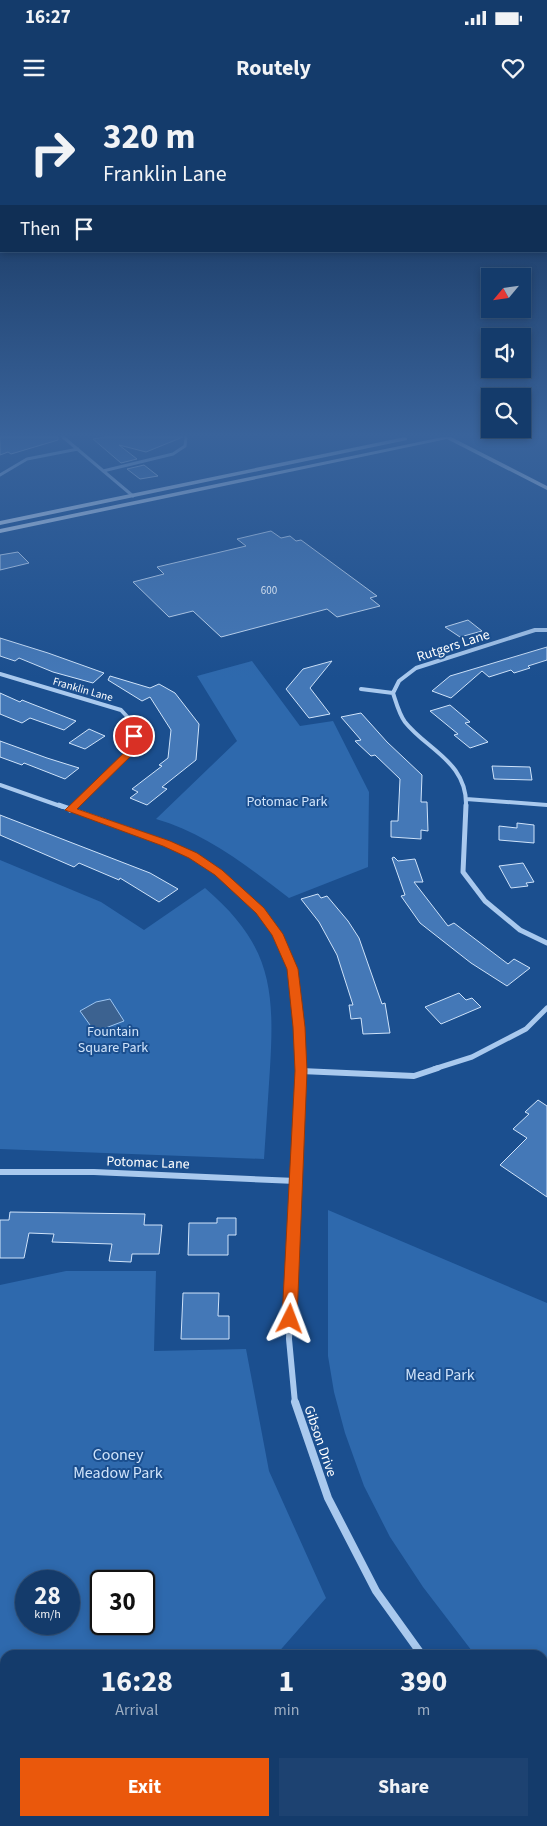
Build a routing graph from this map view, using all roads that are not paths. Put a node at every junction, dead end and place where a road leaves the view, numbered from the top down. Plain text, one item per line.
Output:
1 (27, 518) edge
2 (64, 518) edge
3 (0, 523) edge
4 (0, 531) edge
5 (547, 630) edge
6 (0, 674) edge
7 (361, 689) dead end
8 (393, 693) junction
9 (0, 785) edge
10 (466, 799) junction
11 (547, 805) edge
12 (70, 810) junction
13 (547, 943) edge
14 (547, 1008) edge
15 (301, 1071) junction
16 (0, 1172) edge
17 (296, 1181) junction
18 (418, 1650) edge

1 - 3 main road
2 - 4 main road
5 - 8 street, Rutgers Lane
6 - 12 street, Franklin Lane
7 - 8 street
8 - 10 street
9 - 12 street, Gibson Drive
10 - 11 street
10 - 13 street
12 - 15 street, Gibson Drive
14 - 15 street
15 - 17 street, Gibson Drive
16 - 17 street, Potomac Lane
17 - 18 street, Gibson Drive

